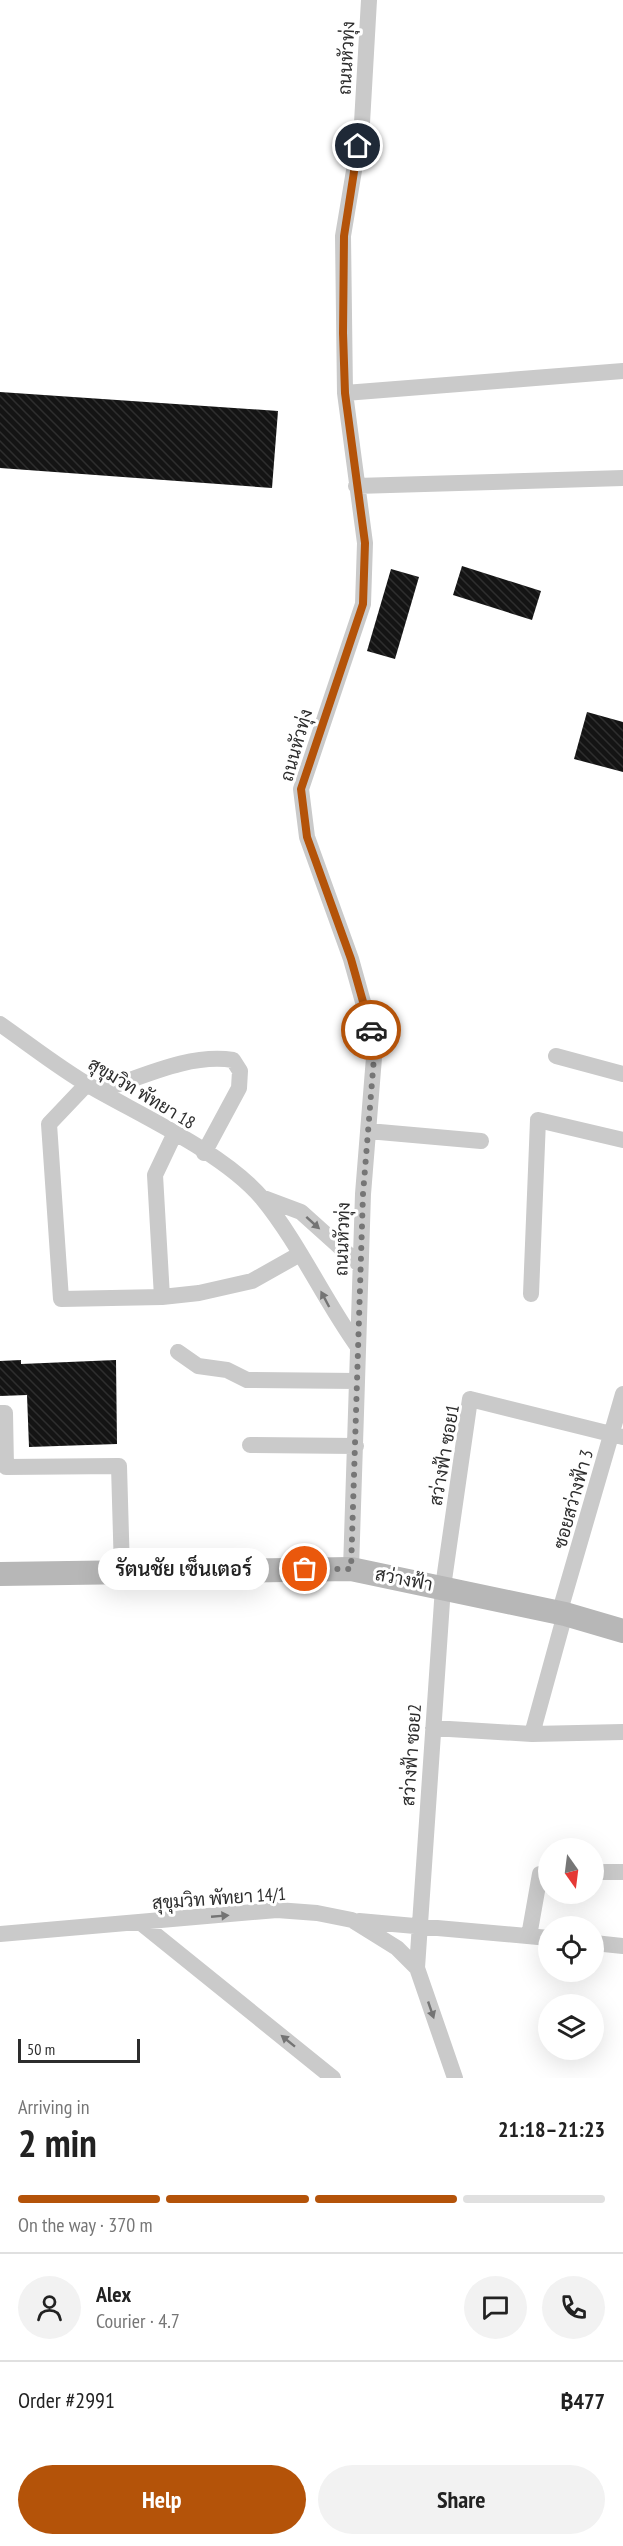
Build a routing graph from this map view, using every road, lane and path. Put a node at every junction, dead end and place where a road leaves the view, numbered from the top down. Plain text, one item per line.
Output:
1 (369, 0) edge
2 (623, 371) edge
3 (345, 393) junction
4 (623, 478) edge
5 (356, 486) junction
6 (0, 1024) edge
7 (556, 1056) dead end
8 (623, 1074) edge
9 (93, 1088) junction
10 (368, 1131) junction
11 (174, 1135) junction
12 (623, 1140) edge
13 (481, 1141) dead end
14 (204, 1153) junction
15 (261, 1197) junction
16 (300, 1254) junction
17 (360, 1265) junction
18 (531, 1294) dead end
19 (162, 1297) junction
20 (358, 1347) junction
21 (178, 1352) dead end
22 (357, 1381) junction
23 (623, 1394) edge
24 (0, 1413) edge
25 (618, 1436) edge
26 (250, 1445) dead end
27 (356, 1446) junction
28 (351, 1569) junction
29 (122, 1571) junction
30 (0, 1574) edge
31 (443, 1587) junction
32 (562, 1614) junction
33 (623, 1631) edge
34 (433, 1728) junction
35 (623, 1732) edge
36 (532, 1734) junction
37 (604, 1872) edge
38 (623, 1872) edge
39 (538, 1885) edge
40 (184, 1919) junction
41 (352, 1920) junction
42 (141, 1923) junction
43 (419, 1926) junction
44 (0, 1934) edge
45 (529, 1936) junction
46 (538, 1937) edge
47 (604, 1944) edge
48 (623, 1946) edge
49 (174, 1950) junction
50 (417, 1968) junction
51 (333, 2078) edge
52 (455, 2078) edge

1 - 3 street, ถนนหัวทุ่ง
2 - 3 street
3 - 5 street, ถนนหัวทุ่ง
4 - 5 street
5 - 10 street, ถนนหัวทุ่ง
6 - 9 street, สุขุมวิท พัทยา 18
7 - 8 street
9 - 11 street, สุขุมวิท พัทยา 18
9 - 14 street
9 - 19 street
10 - 13 street
10 - 17 street, ถนนหัวทุ่ง
11 - 14 street, สุขุมวิท พัทยา 18
11 - 19 street
12 - 18 street
14 - 15 street, สุขุมวิท พัทยา 18
15 - 16 street, สุขุมวิท พัทยา 18
15 -> 17 street, สุขุมวิท พัทยา 18
16 - 19 street
20 -> 16 street, สุขุมวิท พัทยา 18
17 - 20 street, ถนนหัวทุ่ง
20 - 22 street, ถนนหัวทุ่ง
21 - 22 street
22 - 27 street, ถนนหัวทุ่ง
23 - 25 street, ซอยสว่างฟ้า 3
24 - 29 street
25 - 31 street, สว่างฟ้า ซอย1
25 - 32 street, ซอยสว่างฟ้า 3
26 - 27 street
27 - 28 street, ถนนหัวทุ่ง
28 - 29 street, สว่างฟ้า
28 - 31 street, สว่างฟ้า
29 - 30 street, สว่างฟ้า
31 - 32 street, สว่างฟ้า
31 - 34 street, สว่างฟ้า ซอย2
32 - 33 street, สว่างฟ้า
32 - 36 street, ซอยสว่างฟ้า 3
34 - 36 street
34 - 43 street, สว่างฟ้า ซอย2
35 - 36 street
37 - 38 street
39 - 45 street
40 -> 41 street, สุขุมวิท พัทยา 14/1
40 - 42 street, สุขุมวิท พัทยา 14/1
40 - 49 street
41 - 43 street
41 - 50 street, สุขุมวิท พัทยา 14/1
42 - 44 street, สุขุมวิท พัทยา 14/1
42 - 49 street
43 - 45 street
43 - 50 street, สว่างฟ้า ซอย2
45 - 46 street
47 - 48 street
51 -> 49 street
50 -> 52 street, สุขุมวิท พัทยา 14/1

